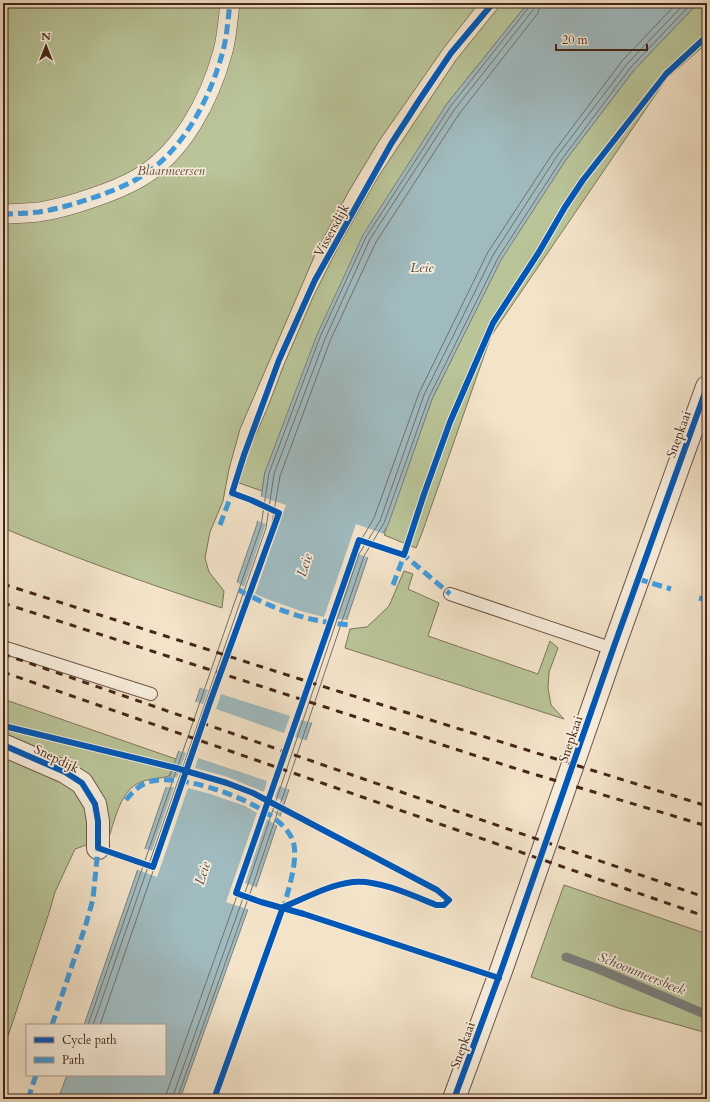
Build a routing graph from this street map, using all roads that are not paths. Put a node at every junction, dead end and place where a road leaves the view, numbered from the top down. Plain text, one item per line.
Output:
1 (230, 3) edge
2 (3, 214) edge
3 (707, 387) edge
4 (450, 594) dead end
5 (3, 647) edge
6 (613, 649) junction
7 (151, 694) dead end
8 (3, 745) edge
9 (98, 848) dead end
10 (454, 1099) edge

1 - 2 street
3 - 6 street, Snepkaai
4 - 6 lane
5 - 7 lane
6 - 10 street, Snepkaai
8 - 9 street, Snepdijk

